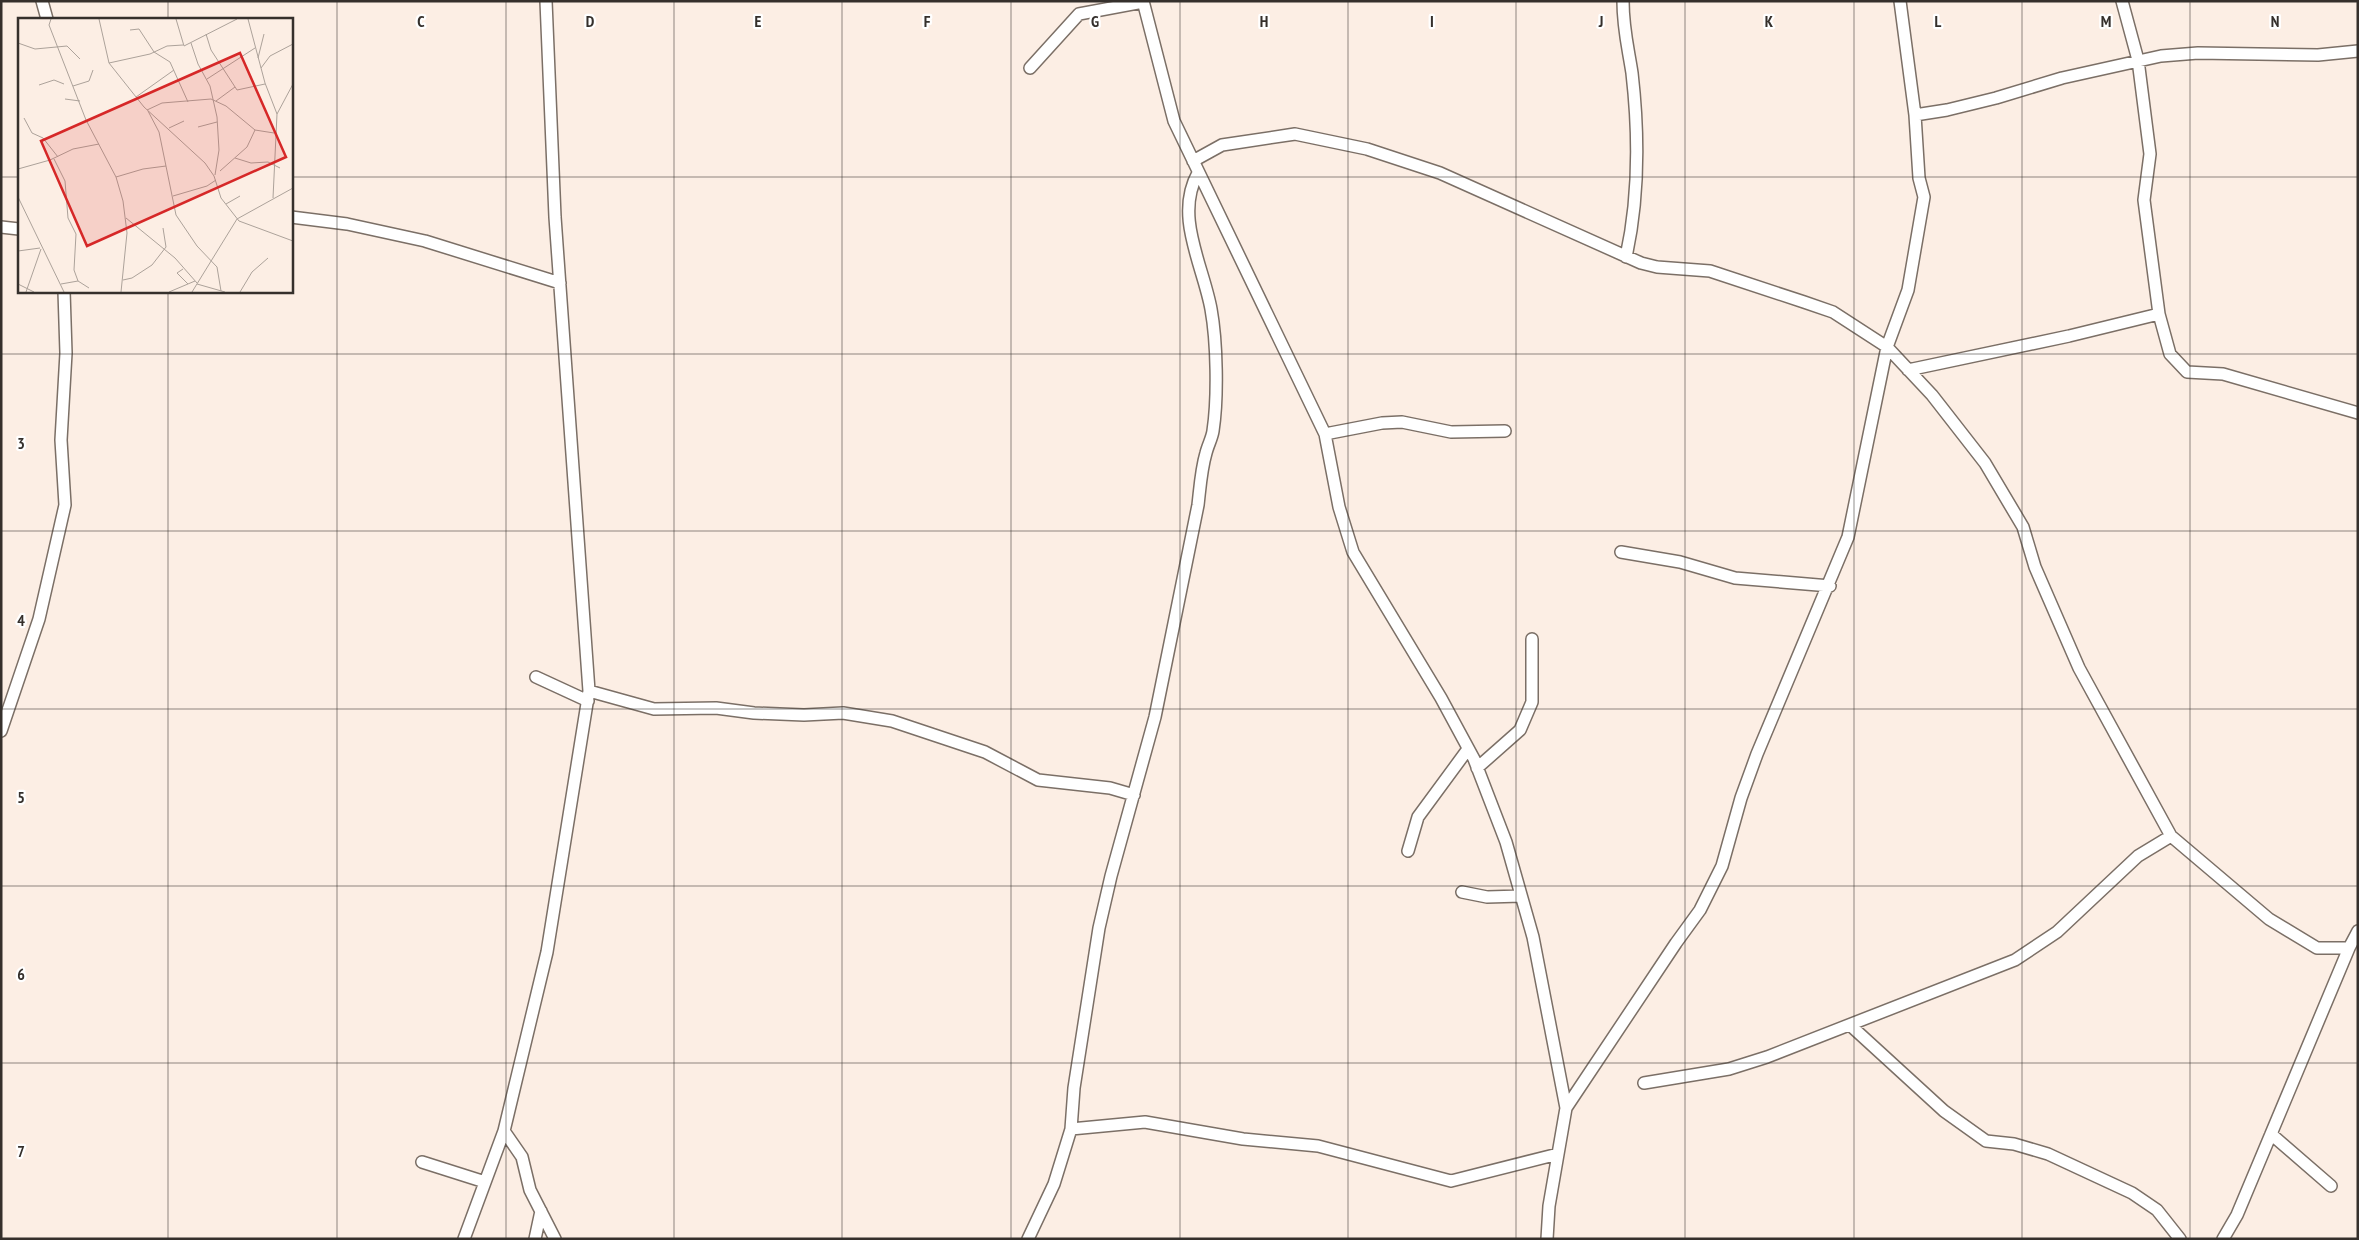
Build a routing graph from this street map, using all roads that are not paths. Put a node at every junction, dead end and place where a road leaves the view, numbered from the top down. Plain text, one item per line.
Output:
1 (42, 1) edge
2 (546, 1) edge
3 (1623, 1) edge
4 (1900, 1) edge
5 (2122, 1) edge
6 (1143, 2) edge
7 (47, 18) edge
8 (2358, 51) edge
9 (2138, 60) junction
10 (1030, 68) dead end
11 (1915, 114) junction
12 (1192, 161) junction
13 (1198, 173) junction
14 (292, 217) edge
15 (1, 227) edge
16 (18, 229) edge
17 (1626, 257) junction
18 (560, 283) junction
19 (64, 292) edge
20 (2159, 314) junction
21 (1887, 347) junction
22 (1908, 370) junction
23 (2358, 413) edge
24 (1505, 431) dead end
25 (1325, 434) junction
26 (1622, 552) dead end
27 (1830, 586) junction
28 (1532, 639) dead end
29 (536, 677) dead end
30 (589, 696) junction
31 (1, 731) edge
32 (1468, 749) junction
33 (1477, 768) junction
34 (1134, 795) junction
35 (2171, 836) junction
36 (1408, 851) dead end
37 (1462, 892) dead end
38 (1521, 896) junction
39 (2358, 931) edge
40 (2349, 948) junction
41 (1850, 1025) junction
42 (1644, 1082) dead end
43 (1566, 1108) junction
44 (1071, 1128) junction
45 (504, 1131) junction
46 (2271, 1134) junction
47 (1558, 1154) junction
48 (422, 1162) dead end
49 (485, 1182) junction
50 (2330, 1186) dead end
51 (541, 1212) junction
52 (464, 1239) edge
53 (536, 1239) edge
54 (555, 1239) edge
55 (1028, 1239) edge
56 (1547, 1239) edge
57 (2180, 1239) edge
58 (2223, 1239) edge

1 - 7 street
2 - 18 street
3 - 17 street
4 - 11 street
5 - 9 street
6 - 10 street
6 - 12 street
8 - 9 street
9 - 11 street
9 - 20 street
11 - 21 street
12 - 13 street
12 - 17 street
13 - 25 street
13 - 34 street
14 - 18 street
15 - 16 street
17 - 21 street
18 - 30 street
19 - 31 street
20 - 22 street
20 - 23 street
21 - 22 street
21 - 27 street
22 - 35 street
24 - 25 street
25 - 32 street
26 - 27 street
27 - 43 street
28 - 33 street
29 - 30 street
30 - 34 street
30 - 45 street
32 - 33 street
32 - 36 street
33 - 38 street
34 - 44 street
35 - 40 street
35 - 41 street
37 - 38 street
38 - 43 street
39 - 40 street
40 - 46 street
41 - 42 street
41 - 57 street
43 - 47 street
44 - 47 street
44 - 55 street
45 - 49 street
45 - 51 street
46 - 50 street
46 - 58 street
47 - 56 street
48 - 49 street
49 - 52 street
51 - 53 street
51 - 54 street

